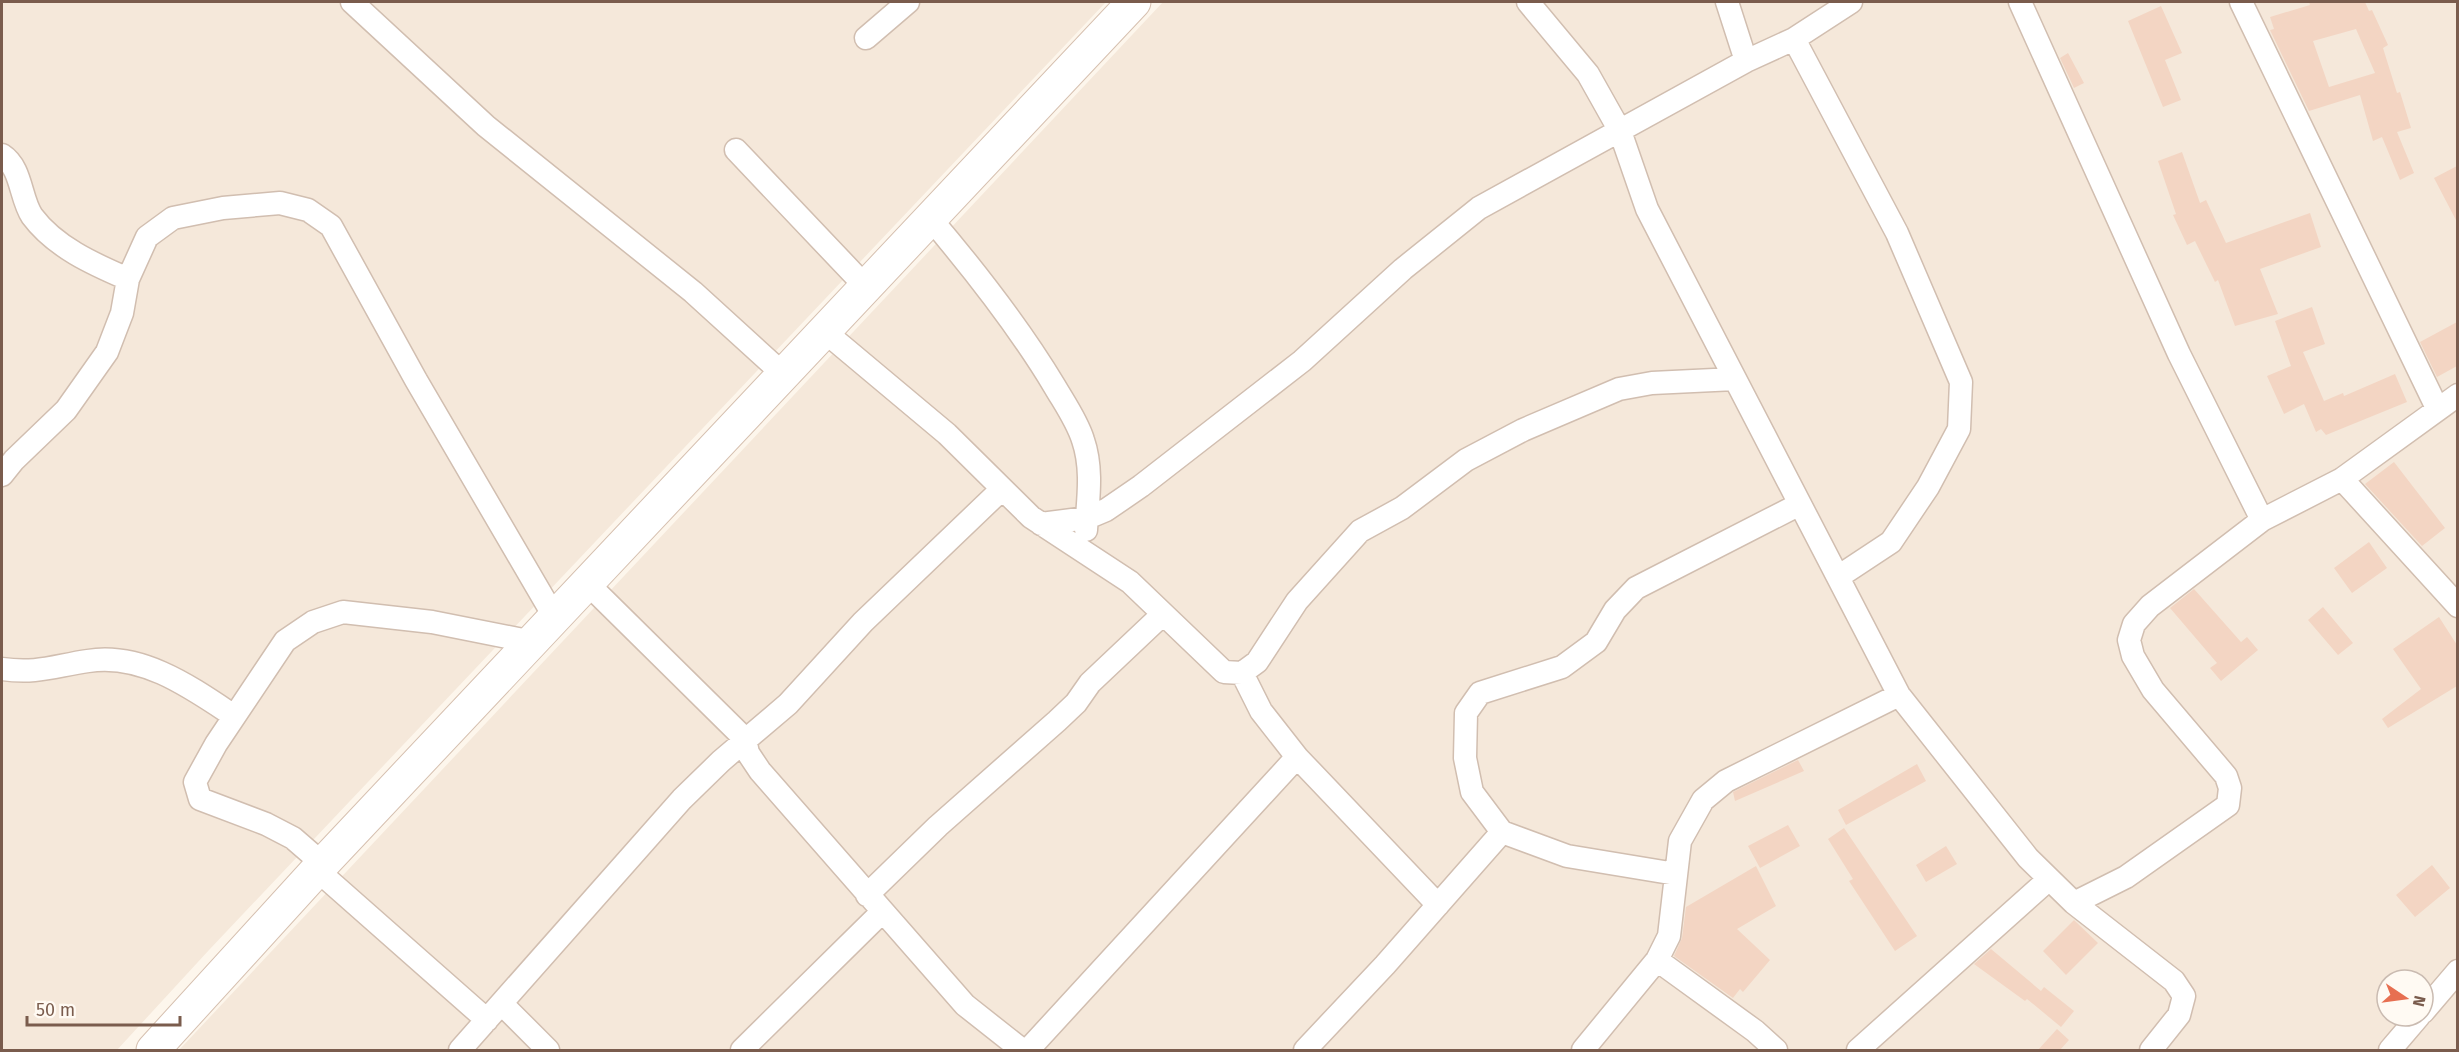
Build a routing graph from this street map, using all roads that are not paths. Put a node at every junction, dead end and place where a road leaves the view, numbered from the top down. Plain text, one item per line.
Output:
1 (352, 2) edge
2 (908, 2) edge
3 (1134, 2) edge
4 (1528, 2) edge
5 (1727, 2) edge
6 (1850, 2) edge
7 (2020, 2) edge
8 (2241, 2) edge
9 (866, 38) dead end
10 (1794, 39) junction
11 (1746, 61) junction
12 (1620, 131) junction
13 (736, 150) dead end
14 (2, 155) edge
15 (930, 218) junction
16 (128, 279) junction
17 (866, 287) junction
18 (824, 331) junction
19 (783, 374) junction
20 (1735, 379) junction
21 (2457, 395) edge
22 (2437, 408) junction
23 (2, 475) edge
24 (2342, 479) junction
25 (1002, 489) junction
26 (1800, 504) junction
27 (1087, 518) junction
28 (2262, 520) junction
29 (1041, 524) junction
30 (1084, 550) junction
31 (1838, 577) junction
32 (588, 584) junction
33 (2457, 606) edge
34 (1163, 614) junction
35 (555, 618) junction
36 (533, 642) junction
37 (2, 669) edge
38 (1242, 673) junction
39 (1899, 696) junction
40 (234, 716) junction
41 (745, 739) junction
42 (1298, 757) junction
43 (1502, 832) junction
44 (320, 867) junction
45 (1676, 874) junction
46 (2048, 880) junction
47 (867, 895) junction
48 (2074, 903) junction
49 (1438, 905) junction
50 (882, 912) junction
51 (1657, 960) junction
52 (2457, 971) edge
53 (2435, 998) edge
54 (502, 1004) junction
55 (487, 1020) junction
56 (2409, 1028) edge
57 (153, 1050) edge
58 (460, 1050) edge
59 (548, 1050) edge
60 (742, 1050) edge
61 (1022, 1050) edge
62 (1028, 1050) edge
63 (1305, 1050) edge
64 (1583, 1050) edge
65 (1776, 1050) edge
66 (1858, 1050) edge
67 (2151, 1050) edge
68 (2390, 1050) edge

1 - 19 street
2 - 9 street
3 - 15 main road
4 - 12 street
5 - 11 street
6 - 10 street
7 - 28 street
8 - 22 street
10 - 11 street
10 - 31 street
11 - 12 street
12 - 20 street
12 - 27 street
13 - 17 street
14 - 16 street
15 - 17 main road
15 - 27 street
16 - 23 street
16 - 35 street
17 - 18 main road
18 - 19 main road
18 - 25 street
19 - 32 main road
20 - 26 street
20 - 38 street
21 - 22 street
22 - 24 street
24 - 28 street
24 - 33 street
25 - 29 street
25 - 41 street
26 - 31 street
26 - 43 street
27 - 29 street
27 - 30 street
28 - 48 street
29 - 30 street
30 - 34 street
31 - 39 street
32 - 35 main road
32 - 41 street
34 - 38 street
34 - 47 street
35 - 36 main road
36 - 40 street
36 - 44 main road
37 - 40 street
38 - 42 street
39 - 45 street
39 - 46 street
40 - 44 street
41 - 47 street
41 - 54 street
42 - 49 street
42 - 62 street
43 - 45 street
43 - 49 street
44 - 55 street
44 - 57 main road
45 - 51 street
46 - 48 street
46 - 66 street
47 - 50 street
48 - 67 street
49 - 63 street
50 - 60 street
50 - 61 street
51 - 64 street
51 - 65 street
52 - 53 street
54 - 55 street
54 - 59 street
55 - 58 street
56 - 68 street

